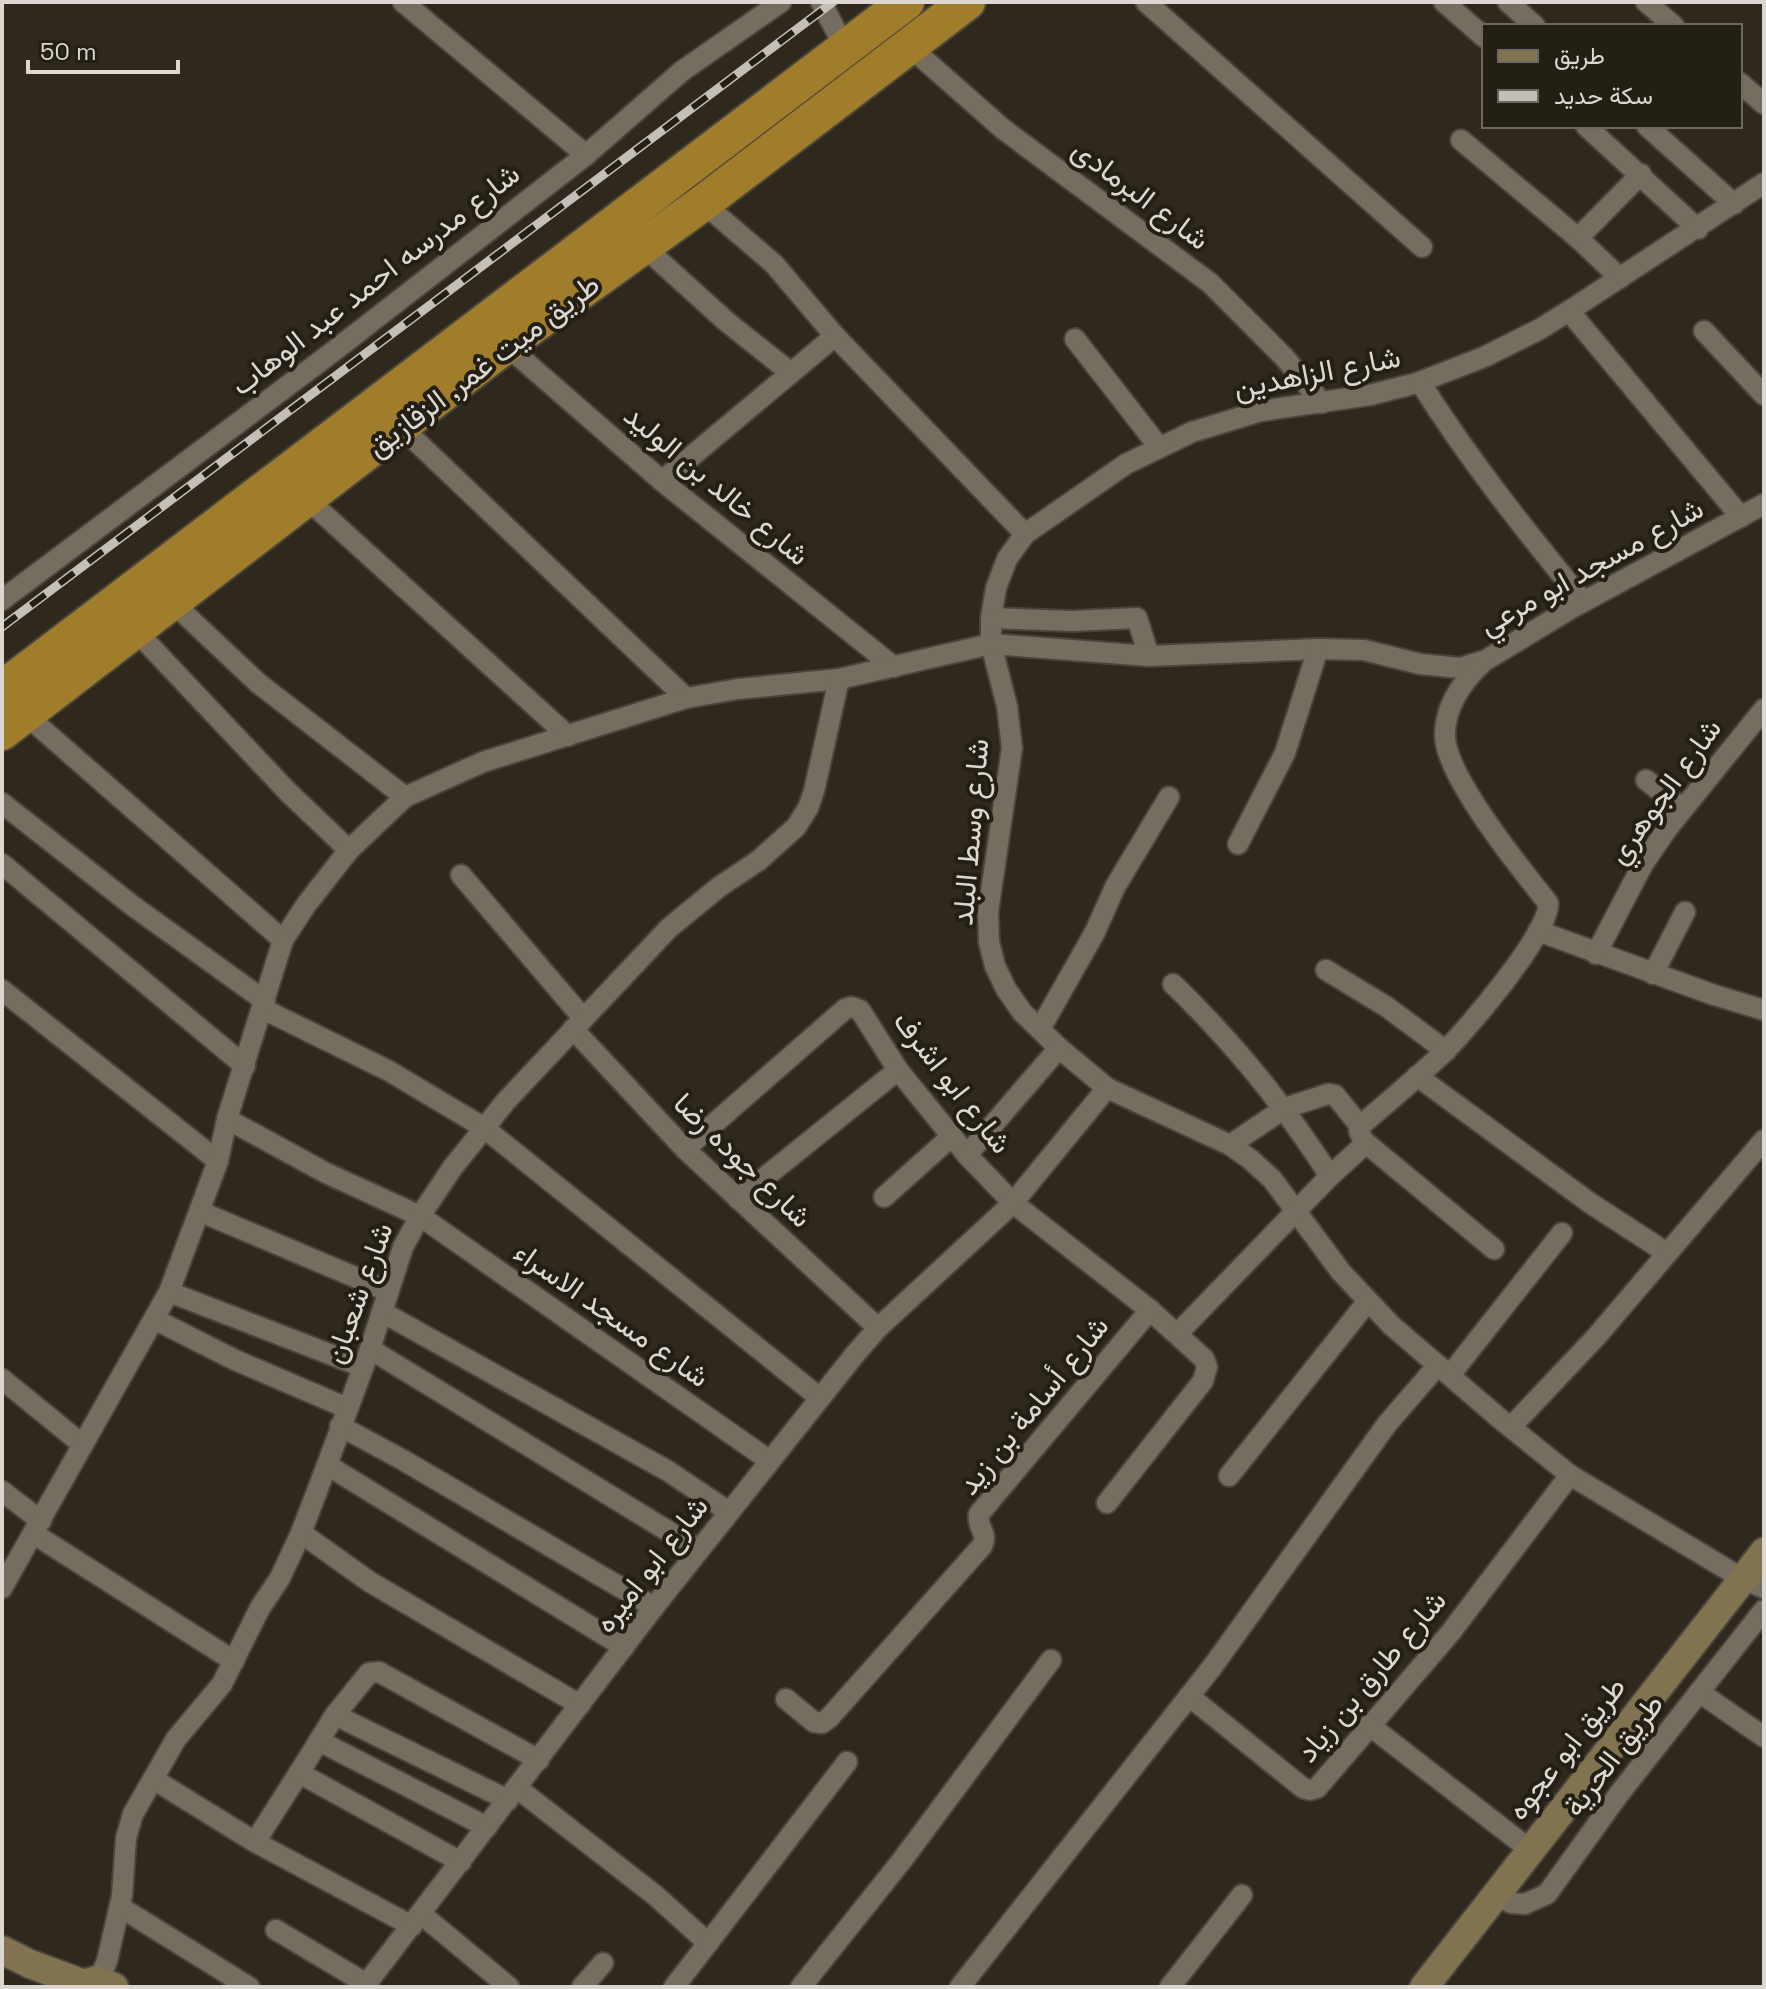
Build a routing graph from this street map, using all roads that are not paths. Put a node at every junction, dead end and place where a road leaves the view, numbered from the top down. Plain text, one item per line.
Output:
1 (403, 2) edge
2 (781, 2) edge
3 (821, 2) edge
4 (906, 2) edge
5 (967, 2) edge
6 (1146, 2) edge
7 (1444, 2) edge
8 (1508, 2) edge
9 (1646, 2) edge
10 (1533, 24) edge
11 (1672, 24) edge
12 (1482, 35) edge
13 (910, 47) junction
14 (845, 48) junction
15 (1742, 85) edge
16 (1764, 104) edge
17 (1588, 128) edge
18 (1649, 128) edge
19 (1461, 140) dead end
20 (586, 155) junction
21 (1641, 174) junction
22 (1764, 183) edge
23 (703, 203) junction
24 (1734, 204) junction
25 (1698, 229) junction
26 (1578, 238) junction
27 (643, 246) junction
28 (1422, 247) dead end
29 (1620, 278) junction
30 (1569, 311) junction
31 (1704, 331) dead end
32 (835, 336) junction
33 (1075, 339) dead end
34 (506, 345) junction
35 (791, 373) junction
36 (1420, 382) junction
37 (1764, 395) edge
38 (1322, 403) junction
39 (400, 426) junction
40 (1159, 447) junction
41 (662, 481) junction
42 (307, 499) junction
43 (1764, 504) edge
44 (1741, 517) junction
45 (1025, 534) junction
46 (2, 600) edge
47 (1583, 601) junction
48 (172, 602) junction
49 (991, 618) junction
50 (135, 630) junction
51 (991, 644) junction
52 (1318, 649) junction
53 (1149, 656) junction
54 (1486, 660) junction
55 (894, 667) junction
56 (839, 679) junction
57 (686, 698) junction
58 (1764, 709) edge
59 (10, 712) edge
60 (568, 736) junction
61 (1646, 780) dead end
62 (405, 797) junction
63 (1169, 797) dead end
64 (2, 803) edge
65 (1682, 808) junction
66 (1238, 844) dead end
67 (349, 850) junction
68 (2, 864) edge
69 (461, 875) dead end
70 (1685, 912) dead end
71 (1538, 931) junction
72 (283, 940) junction
73 (1596, 954) junction
74 (1326, 970) dead end
75 (1653, 974) junction
76 (1173, 984) dead end
77 (2, 990) edge
78 (264, 1005) junction
79 (1764, 1010) edge
80 (578, 1024) junction
81 (1040, 1029) junction
82 (1059, 1048) junction
83 (1446, 1051) junction
84 (245, 1066) junction
85 (898, 1070) junction
86 (1417, 1076) junction
87 (1107, 1088) junction
88 (1285, 1108) junction
89 (227, 1119) junction
90 (483, 1127) junction
91 (1363, 1134) junction
92 (952, 1136) junction
93 (1764, 1140) edge
94 (1230, 1145) junction
95 (685, 1149) junction
96 (967, 1155) junction
97 (218, 1161) junction
98 (1330, 1176) junction
99 (884, 1197) dead end
100 (738, 1199) junction
101 (1013, 1203) junction
102 (201, 1212) junction
103 (1295, 1212) junction
104 (420, 1216) junction
105 (1562, 1233) dead end
106 (1494, 1249) dead end
107 (1667, 1253) junction
108 (388, 1291) junction
109 (169, 1292) junction
110 (1368, 1301) junction
111 (1150, 1310) junction
112 (382, 1312) junction
113 (154, 1319) junction
114 (878, 1328) junction
115 (1178, 1333) junction
116 (367, 1358) junction
117 (1444, 1370) junction
118 (2, 1379) edge
119 (820, 1398) junction
120 (343, 1417) junction
121 (1511, 1427) junction
122 (83, 1445) junction
123 (770, 1461) junction
124 (327, 1465) junction
125 (1570, 1475) junction
126 (1229, 1476) dead end
127 (2, 1491) edge
128 (1107, 1503) dead end
129 (729, 1512) junction
130 (37, 1527) junction
131 (301, 1533) junction
132 (699, 1550) junction
133 (1764, 1552) edge
134 (1753, 1584) edge
135 (2, 1588) edge
136 (654, 1607) junction
137 (1764, 1610) edge
138 (624, 1647) junction
139 (1051, 1660) dead end
140 (234, 1661) junction
141 (1699, 1692) junction
142 (1189, 1696) junction
143 (786, 1699) dead end
144 (580, 1705) junction
145 (335, 1715) junction
146 (1369, 1725) junction
147 (1764, 1737) edge
148 (319, 1741) junction
149 (539, 1760) junction
150 (847, 1762) dead end
151 (299, 1773) junction
152 (153, 1779) junction
153 (512, 1794) junction
154 (487, 1827) junction
155 (255, 1842) junction
156 (1529, 1849) junction
157 (461, 1862) junction
158 (1495, 1893) junction
159 (1242, 1895) dead end
160 (120, 1907) junction
161 (416, 1920) junction
162 (276, 1930) dead end
163 (708, 1943) junction
164 (2, 1950) edge
165 (603, 1963) dead end
166 (96, 1985) edge
167 (366, 1985) edge
168 (249, 1987) edge
169 (509, 1987) edge
170 (582, 1987) edge
171 (674, 1987) edge
172 (801, 1987) edge
173 (960, 1987) edge
174 (1170, 1987) edge
175 (1424, 1987) edge

1 - 20 street
2 - 20 street, شارع مدرسه احمد عبد الوهاب
3 - 14 street
4 - 14 highway, طريق ميت غمر, الزقازيق
5 - 13 highway, طريق ميت غمر, الزقازيق
6 - 28 street
7 - 12 street
8 - 10 street
9 - 11 street
13 - 23 highway, طريق ميت غمر, الزقازيق
13 - 38 street, شارع البرمادى
14 - 59 highway, طريق ميت غمر, الزقازيق
15 - 16 street
17 - 21 street
18 - 24 street
19 - 26 street
20 - 46 street, شارع مدرسه احمد عبد الوهاب
21 - 25 street
21 - 26 street
22 - 24 street, شارع الزاهدين
23 - 27 highway, طريق ميت غمر, الزقازيق
23 - 32 street
24 - 25 street, شارع الزاهدين
25 - 29 street, شارع الزاهدين
26 - 29 street
27 - 34 highway, طريق ميت غمر, الزقازيق
27 - 35 street
29 - 30 street, شارع الزاهدين
30 - 36 street, شارع الزاهدين
30 - 44 street
31 - 37 street
32 - 35 street
32 - 45 street
33 - 40 street
34 - 39 highway, طريق ميت غمر, الزقازيق
34 - 41 street, شارع خالد بن الوليد
35 - 41 street
36 - 38 street, شارع الزاهدين
36 - 47 street
38 - 40 street, شارع الزاهدين
39 - 42 highway, طريق ميت غمر, الزقازيق
39 - 57 street
40 - 45 street, شارع الزاهدين
41 - 55 street, شارع خالد بن الوليد
42 - 48 highway, طريق ميت غمر, الزقازيق
42 - 60 street
43 - 44 street, شارع مسجد ابو مرعي
44 - 47 street, شارع مسجد ابو مرعي
45 - 49 street, شارع الزاهدين
47 - 54 street, شارع مسجد ابو مرعي
48 - 50 highway, طريق ميت غمر, الزقازيق
48 - 62 street
49 - 51 street, شارع الزاهدين
49 - 53 street
50 - 59 highway, طريق ميت غمر, الزقازيق
50 - 67 street
51 - 53 street
51 - 55 street
51 - 81 street, شارع وسط البلد
52 - 53 street
52 - 54 street, شارع مسجد ابو مرعي
52 - 66 street
54 - 71 street
55 - 56 street
56 - 57 street
56 - 80 street, شارع شعبان
57 - 60 street
58 - 65 street, شارع الجوهري
59 - 72 street
60 - 62 street
61 - 65 street
62 - 67 street
63 - 81 street
64 - 78 street
65 - 73 street, شارع الجوهري
67 - 72 street
68 - 84 street
69 - 80 street, شارع جوده رضا
70 - 75 street
71 - 73 street
71 - 83 street
72 - 78 street
73 - 75 street
74 - 83 street
75 - 79 street
76 - 88 street
77 - 97 street
78 - 84 street
78 - 90 street
80 - 90 street, شارع شعبان
80 - 95 street, شارع جوده رضا
81 - 82 street, شارع وسط البلد
82 - 87 street, شارع وسط البلد
82 - 96 street
83 - 86 street
84 - 89 street
85 - 92 street, شارع ابو اشرف
85 - 95 street, شارع ابو اشرف
85 - 100 street
86 - 91 street
86 - 107 street
87 - 94 street, شارع وسط البلد
87 - 101 street, شارع ابو اميره
88 - 91 street
88 - 94 street
88 - 98 street
89 - 97 street
89 - 104 street, شارع مسجد الاسراء
90 - 104 street, شارع شعبان
90 - 119 street
91 - 98 street
91 - 106 street
92 - 96 street, شارع ابو اشرف
92 - 99 street
93 - 107 street
94 - 103 street, شارع وسط البلد
95 - 100 street, شارع جوده رضا
96 - 101 street, شارع ابو اشرف
97 - 102 street
98 - 103 street
100 - 114 street, شارع جوده رضا
101 - 111 street, شارع ابو اشرف
101 - 114 street, شارع ابو اميره
102 - 108 street
102 - 109 street
103 - 110 street, شارع وسط البلد
103 - 115 street
104 - 108 street, شارع شعبان
104 - 123 street, شارع مسجد الاسراء
105 - 117 street
107 - 121 street
108 - 112 street, شارع شعبان
109 - 113 street
109 - 116 street
110 - 117 street, شارع وسط البلد
110 - 126 street
111 - 115 street, شارع ابو اشرف
111 - 143 street, شارع أسامة بن زيد
112 - 116 street, شارع شعبان
112 - 129 street
113 - 120 street
113 - 122 street
114 - 119 street, شارع ابو اميره
115 - 128 street, شارع ابو اشرف
116 - 120 street, شارع شعبان
116 - 132 street
117 - 121 street, شارع وسط البلد
117 - 142 street
118 - 122 street
119 - 123 street, شارع ابو اميره
120 - 124 street, شارع شعبان
120 - 136 street
121 - 125 street, شارع وسط البلد
122 - 130 street
123 - 129 street, شارع ابو اميره
124 - 131 street, شارع شعبان
124 - 138 street
125 - 134 street, شارع وسط البلد
125 - 146 street, شارع طارق بن زياد
127 - 130 street
129 - 132 street, شارع ابو اميره
130 - 135 street
130 - 140 street
131 - 140 street, شارع شعبان
131 - 144 street
132 - 136 street, شارع ابو اميره
133 - 134 street, طريق ابو عجوه
134 - 156 street, طريق ابو عجوه
136 - 138 street, شارع ابو اميره
137 - 141 street, طريق الحرية
138 - 144 street, شارع ابو اميره
139 - 172 street
140 - 152 street, شارع شعبان
141 - 147 street
141 - 158 street, طريق الحرية
142 - 146 street, شارع طارق بن زياد
142 - 173 street
144 - 149 street, شارع ابو اميره
145 - 148 street
145 - 149 street
145 - 153 street
146 - 156 street
148 - 151 street
148 - 154 street
149 - 153 street, شارع ابو اميره
150 - 163 street
151 - 155 street
151 - 157 street
152 - 155 street
152 - 160 street, شارع شعبان
153 - 154 street, شارع ابو اميره
153 - 163 street
154 - 157 street, شارع ابو اميره
155 - 161 street
156 - 158 street, طريق ابو عجوه
157 - 161 street, شارع ابو اميره
158 - 175 street, طريق ابو عجوه
159 - 174 street
160 - 166 street, شارع شعبان
160 - 168 street
161 - 167 street, شارع ابو اميره
161 - 169 street
162 - 167 street
163 - 171 street
164 - 166 street
165 - 170 street

